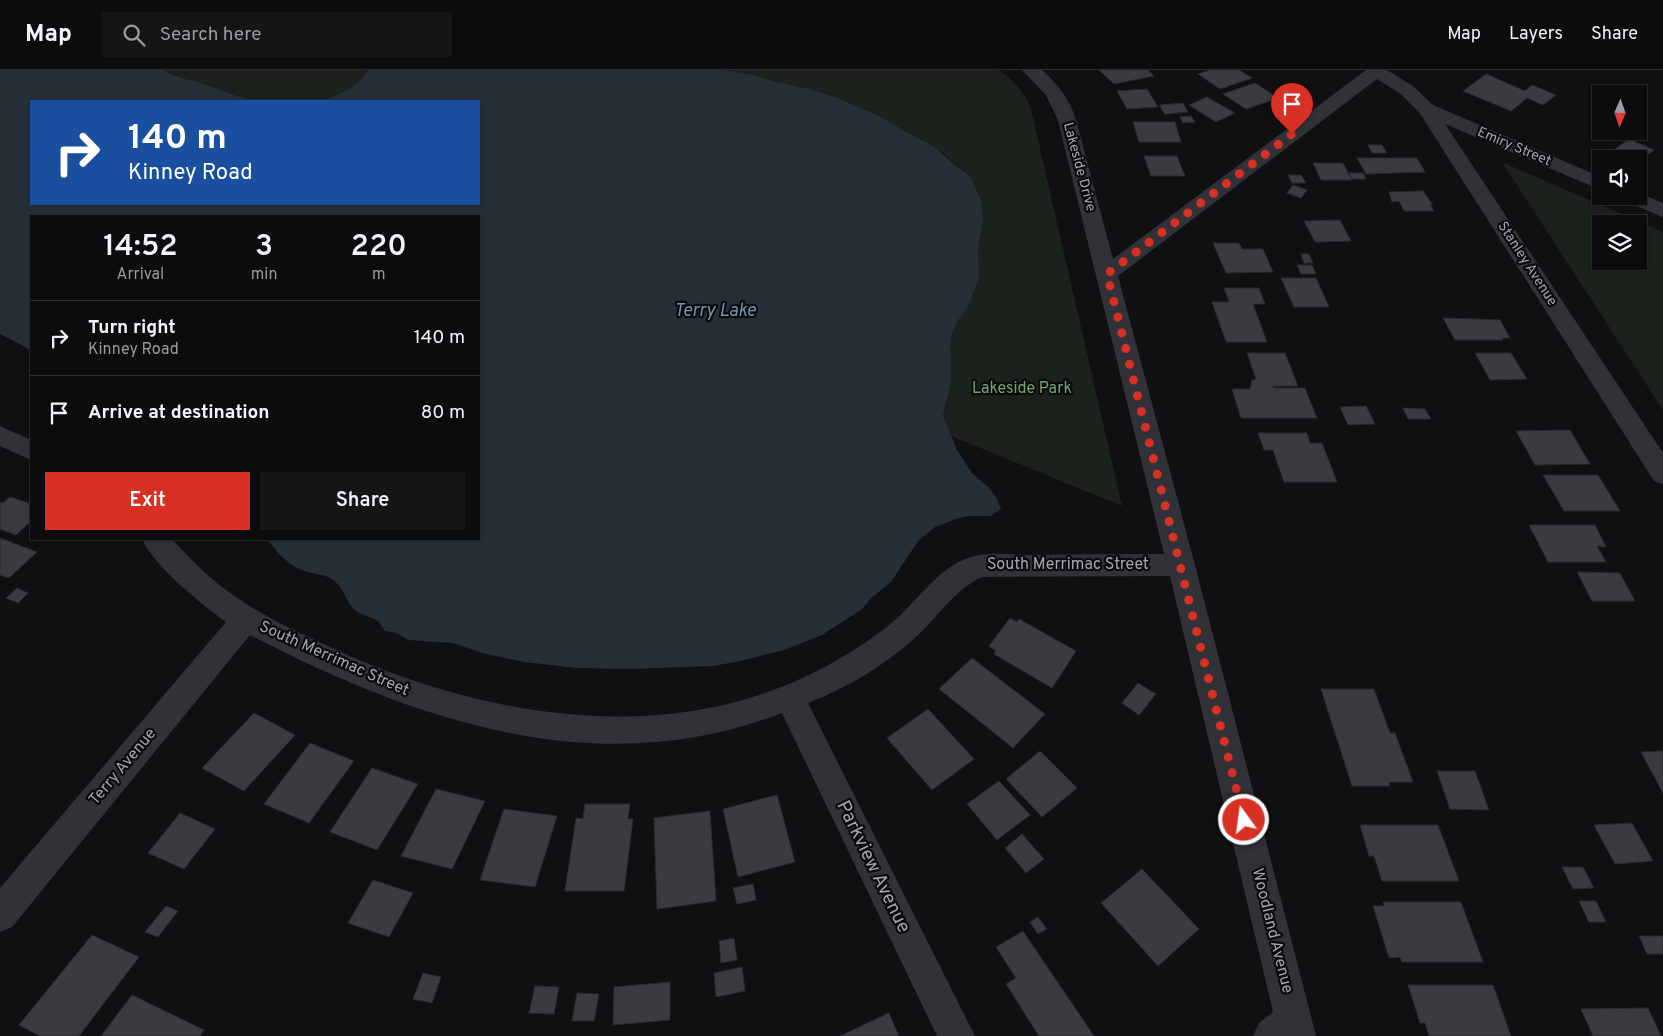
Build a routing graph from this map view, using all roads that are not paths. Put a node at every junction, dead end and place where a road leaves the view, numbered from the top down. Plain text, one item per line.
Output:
1 (1032, 70) edge
2 (1376, 70) edge
3 (1426, 109) junction
4 (1592, 180) edge
5 (1647, 204) edge
6 (1663, 211) edge
7 (1107, 274) junction
8 (0, 435) edge
9 (30, 450) edge
10 (1663, 474) edge
11 (156, 540) edge
12 (1181, 565) junction
13 (246, 619) junction
14 (790, 698) junction
15 (0, 915) edge
16 (1287, 1030) edge
17 (956, 1036) edge

1 - 7 street, Lakeside Drive
2 - 3 street, Stanley Avenue
2 - 7 street
3 - 4 street, Emiry Street
3 - 10 street, Stanley Avenue
5 - 6 street
7 - 12 street, Woodland Avenue
8 - 9 street
11 - 13 street, South Merrimac Street
12 - 14 street, South Merrimac Street
12 - 16 street, Woodland Avenue
13 - 14 street, South Merrimac Street
13 - 15 street, Terry Avenue
14 - 17 street, Parkview Avenue

